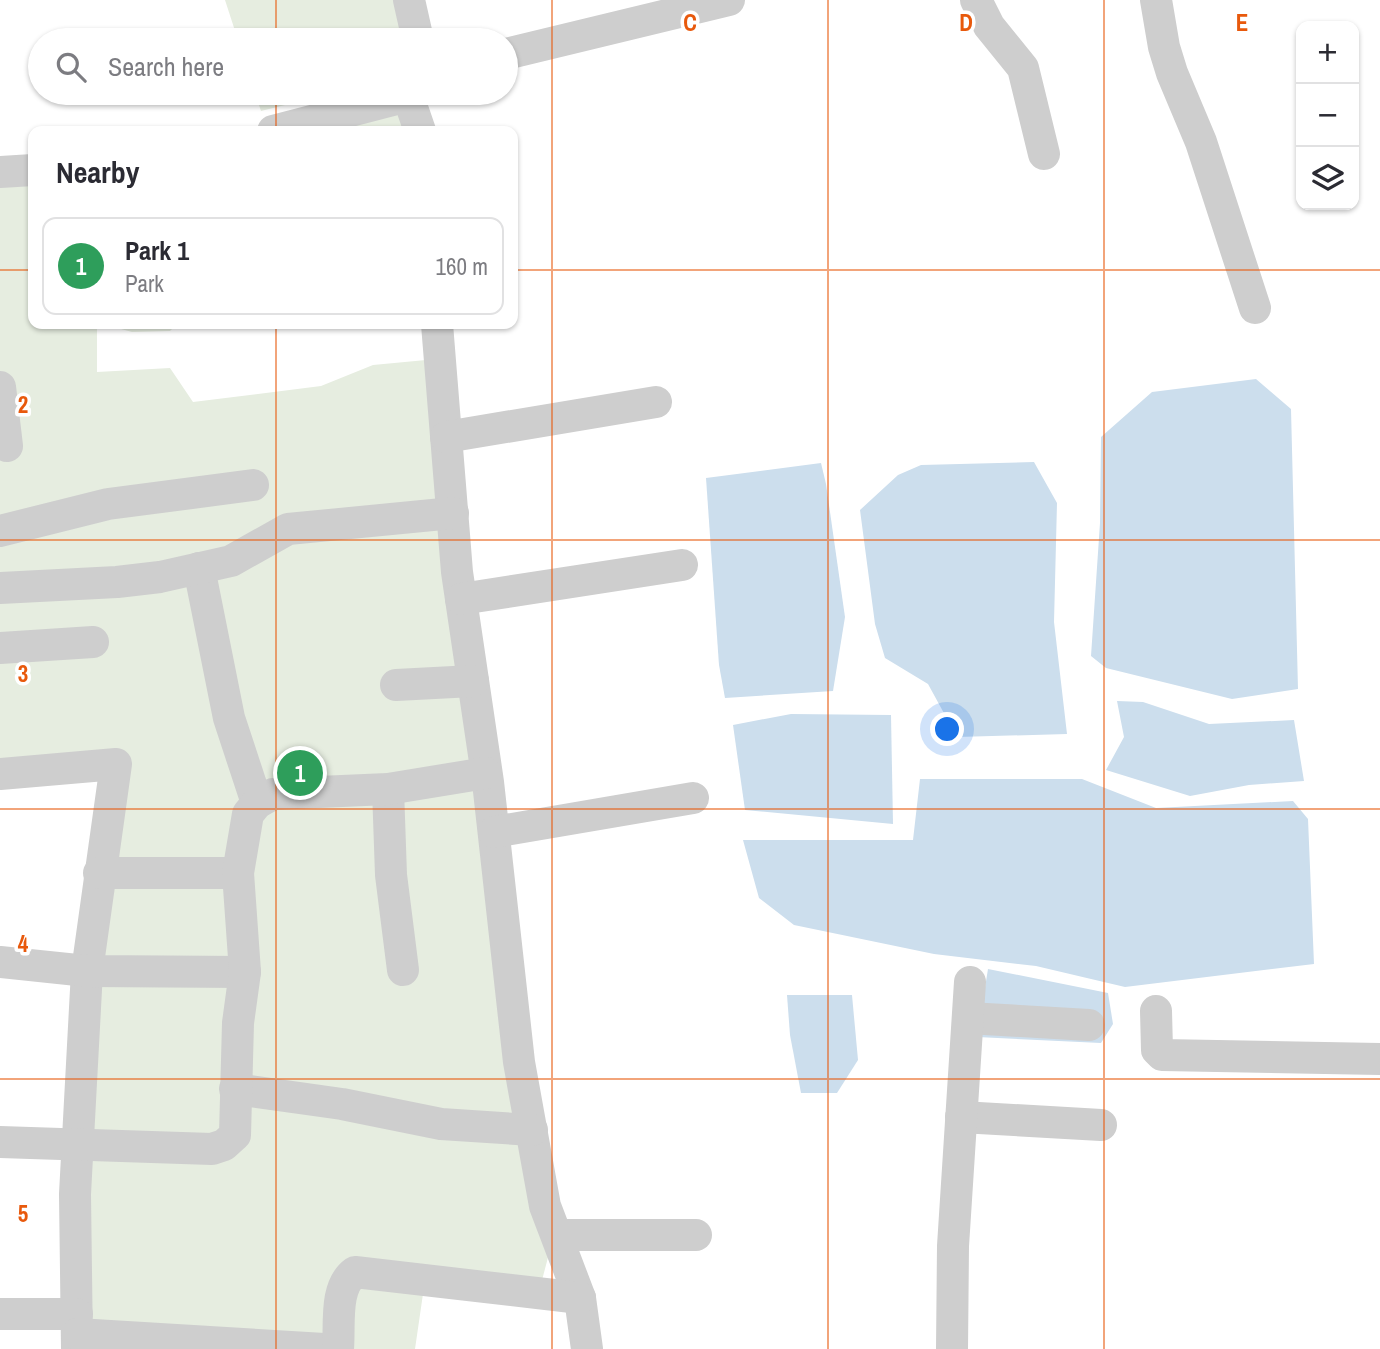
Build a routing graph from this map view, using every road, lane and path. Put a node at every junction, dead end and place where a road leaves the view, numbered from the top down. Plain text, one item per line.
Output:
1 (409, 0) edge
2 (729, 0) edge
3 (976, 0) edge
4 (1156, 0) edge
5 (415, 28) edge
6 (518, 51) edge
7 (369, 105) edge
8 (413, 105) edge
9 (292, 126) edge
10 (419, 126) edge
11 (1044, 154) dead end
12 (28, 170) edge
13 (0, 172) edge
14 (1255, 308) dead end
15 (437, 329) edge
16 (0, 387) edge
17 (656, 402) dead end
18 (446, 437) junction
19 (7, 446) dead end
20 (253, 485) dead end
21 (453, 513) junction
22 (0, 531) edge
23 (682, 565) dead end
24 (199, 568) junction
25 (0, 588) edge
26 (461, 599) junction
27 (93, 642) dead end
28 (0, 648) edge
29 (473, 681) junction
30 (396, 685) dead end
31 (486, 772) junction
32 (0, 774) edge
33 (388, 789) junction
34 (693, 798) dead end
35 (257, 803) junction
36 (494, 832) junction
37 (99, 873) junction
38 (238, 873) junction
39 (0, 962) edge
40 (403, 970) dead end
41 (87, 971) junction
42 (245, 972) junction
43 (970, 982) dead end
44 (1156, 1011) dead end
45 (968, 1018) junction
46 (1089, 1025) dead end
47 (1380, 1059) edge
48 (235, 1089) junction
49 (961, 1117) junction
50 (1101, 1125) dead end
51 (532, 1130) junction
52 (0, 1142) edge
53 (78, 1144) junction
54 (695, 1234) dead end
55 (558, 1235) junction
56 (580, 1298) junction
57 (0, 1314) edge
58 (77, 1332) edge
59 (324, 1349) edge
60 (338, 1349) edge
61 (587, 1349) edge
62 (951, 1349) edge

1 - 5 street
2 - 6 street
3 - 11 street
4 - 14 street
7 - 9 street
8 - 10 street
12 - 13 street
15 - 18 street
16 - 19 street
17 - 18 street
18 - 21 street
20 - 22 street
21 - 24 street
21 - 26 street
23 - 26 street
24 - 25 street
24 - 35 street
26 - 29 street
27 - 28 street
29 - 30 street
29 - 31 street
31 - 33 street
31 - 36 street
32 - 37 street
33 - 35 street
33 - 40 street
34 - 36 street
35 - 38 street
36 - 51 street
37 - 38 street
37 - 41 street
38 - 42 street
39 - 41 street
41 - 42 street
41 - 53 street
42 - 48 street
43 - 45 street
44 - 47 street
45 - 46 street
45 - 49 street
48 - 51 street
48 - 53 street
49 - 50 street
49 - 62 street
51 - 55 street
52 - 53 street
53 - 58 street
54 - 55 street
55 - 56 street
56 - 60 street
56 - 61 street
57 - 58 street
58 - 59 street

